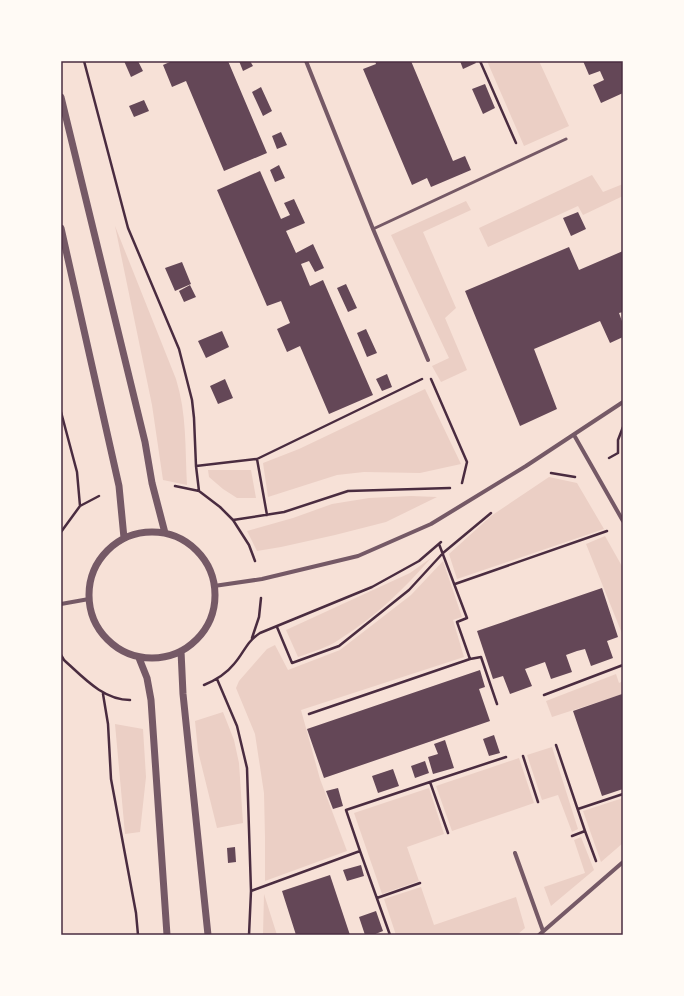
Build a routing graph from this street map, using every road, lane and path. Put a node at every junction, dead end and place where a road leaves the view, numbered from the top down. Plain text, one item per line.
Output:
1 (84, 61) edge
2 (306, 61) edge
3 (480, 61) edge
4 (61, 97) edge
5 (566, 139) dead end
6 (523, 160) junction
7 (61, 228) edge
8 (373, 229) junction
9 (428, 360) joint
10 (430, 376) junction
11 (623, 402) edge
12 (61, 412) edge
13 (623, 426) edge
14 (574, 435) junction
15 (257, 460) junction
16 (196, 466) junction
17 (593, 468) junction
18 (546, 473) dead end
19 (452, 488) dead end
20 (487, 490) junction
21 (492, 512) dead end
22 (267, 515) junction
23 (623, 521) edge
24 (608, 531) dead end
25 (61, 532) edge
26 (165, 534) junction
27 (124, 538) junction
28 (444, 539) dead end
29 (439, 544) junction
30 (443, 553) junction
31 (455, 584) junction
32 (214, 586) junction
33 (88, 599) junction
34 (61, 604) edge
35 (277, 627) junction
36 (181, 652) junction
37 (61, 655) edge
38 (140, 658) junction
39 (470, 659) junction
40 (62, 660) edge
41 (623, 665) edge
42 (217, 679) junction
43 (102, 693) junction
44 (183, 694) junction
45 (544, 694) dead end
46 (151, 700) junction
47 (497, 704) dead end
48 (309, 714) dead end
49 (556, 745) dead end
50 (523, 756) dead end
51 (506, 757) dead end
52 (430, 782) junction
53 (623, 794) edge
54 (538, 802) dead end
55 (578, 809) junction
56 (585, 831) junction
57 (448, 832) dead end
58 (572, 836) dead end
59 (360, 850) junction
60 (515, 853) dead end
61 (623, 862) edge
62 (603, 879) junction
63 (420, 884) dead end
64 (251, 891) junction
65 (377, 898) junction
66 (543, 931) junction
67 (138, 935) edge
68 (167, 935) edge
69 (208, 935) edge
70 (249, 935) edge
71 (390, 935) edge
72 (539, 935) edge

1 - 16 path
2 - 8 street
3 - 6 path
4 - 26 street
5 - 6 lane
6 - 8 lane
7 - 27 street
8 - 9 street
9 - 10 path
10 - 15 path
10 - 20 path
11 - 14 street
12 - 25 path
13 - 17 path
14 - 17 street
14 - 20 street
15 - 16 path
15 - 22 path
16 - 22 path
17 - 18 path
17 - 23 street
19 - 22 path
20 - 32 street
21 - 30 path
24 - 31 path
26 - 27 street
26 - 32 street
27 - 33 street
28 - 29 path
29 - 30 path
29 - 35 path
30 - 31 path
30 - 35 path
31 - 39 path
32 - 36 street
33 - 34 street
33 - 38 street
35 - 42 path
36 - 38 street
36 - 44 street
37 - 40 path
38 - 46 street
39 - 47 path
39 - 48 path
40 - 43 path
41 - 45 path
42 - 44 path
42 - 64 path
43 - 46 path
43 - 67 path
44 - 69 street
46 - 68 street
49 - 55 path
50 - 54 path
51 - 52 path
52 - 57 path
52 - 59 path
53 - 55 path
55 - 56 path
56 - 58 path
56 - 62 path
59 - 64 path
59 - 65 path
60 - 66 street
61 - 62 street
62 - 66 street
63 - 65 path
64 - 70 path
65 - 71 path
66 - 72 street

